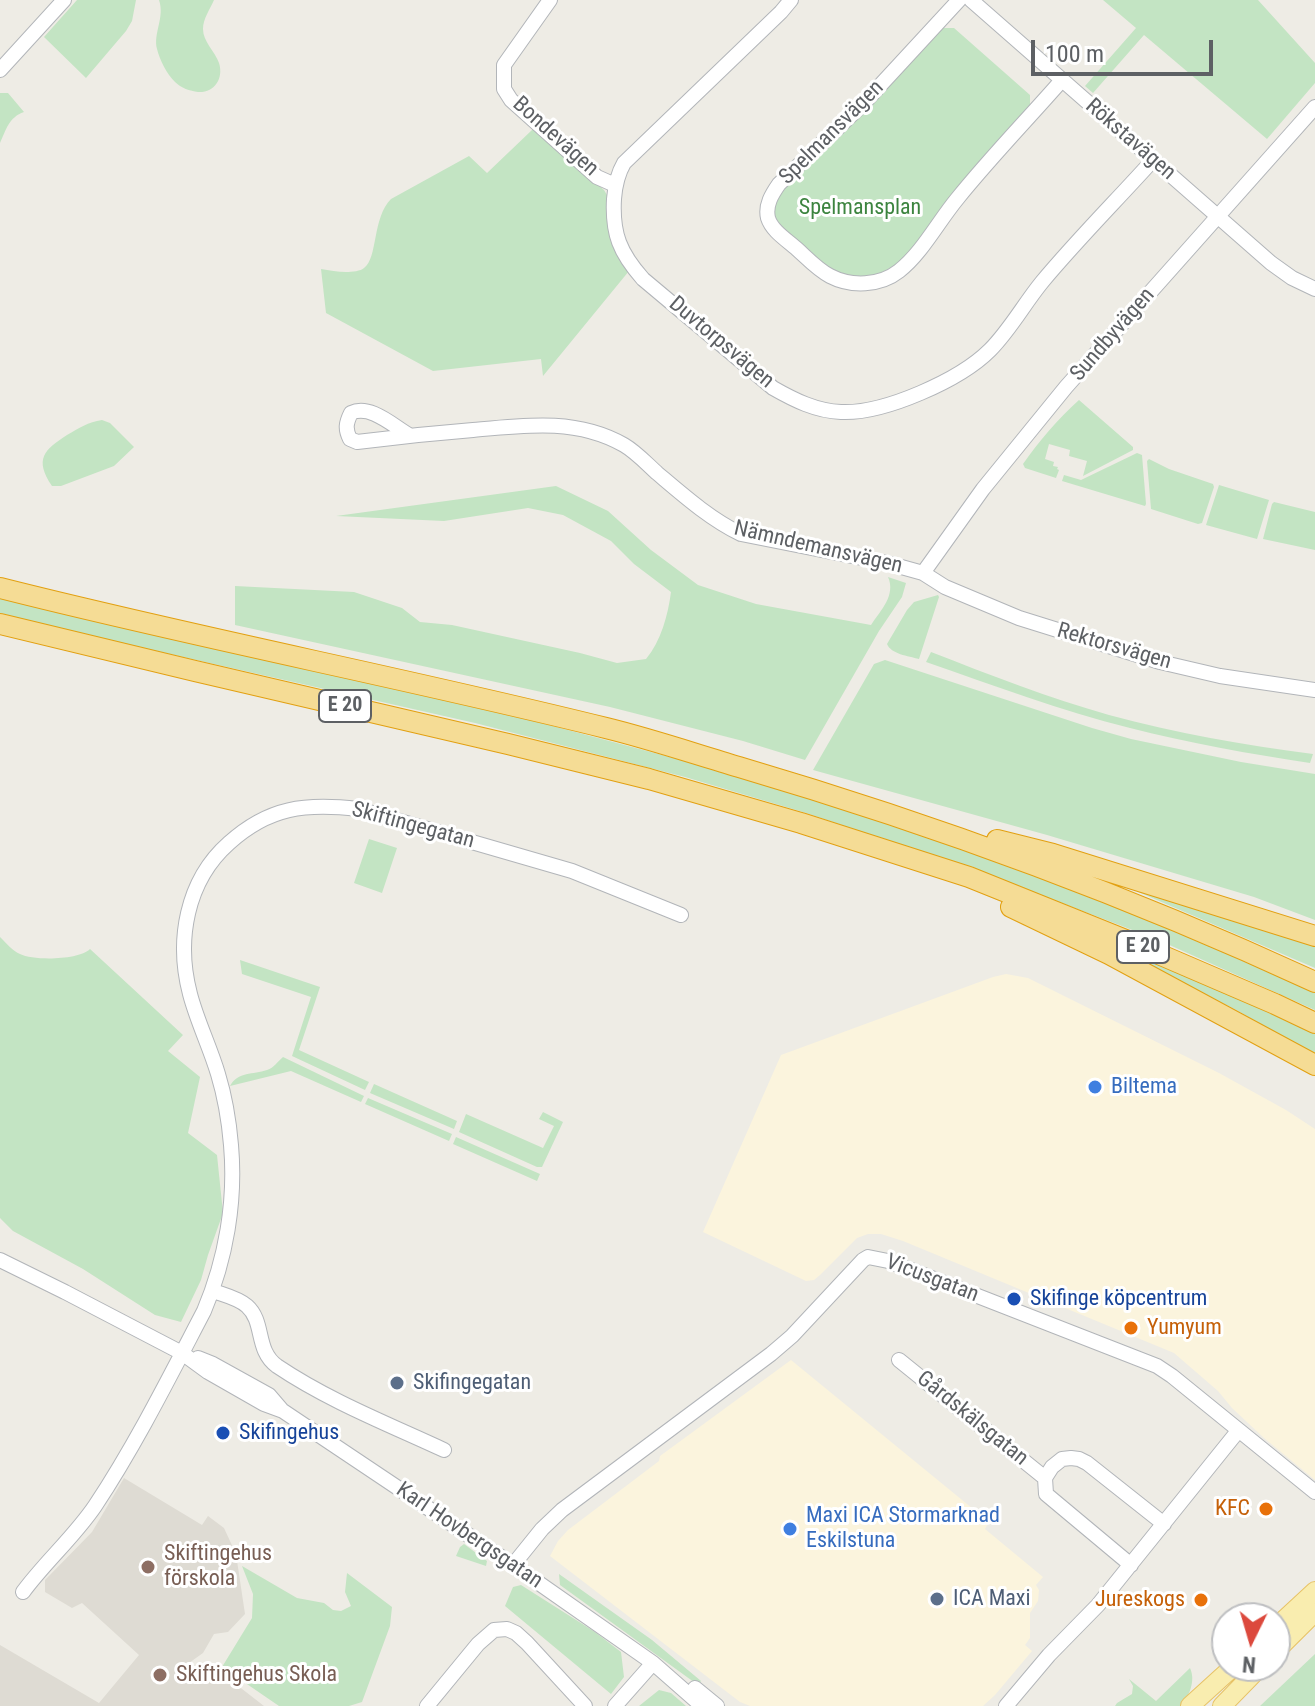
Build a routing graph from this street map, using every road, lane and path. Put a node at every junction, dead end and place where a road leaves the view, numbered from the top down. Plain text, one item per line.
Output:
1 (64, 0) edge
2 (550, 0) edge
3 (791, 0) edge
4 (959, 0) edge
5 (971, 0) edge
6 (0, 70) edge
7 (1062, 80) junction
8 (1315, 107) edge
9 (1153, 160) junction
10 (615, 185) junction
11 (1218, 217) junction
12 (1315, 289) edge
13 (409, 435) dead end
14 (923, 573) junction
15 (0, 588) edge
16 (0, 624) edge
17 (1315, 690) edge
18 (919, 824) junction
19 (969, 877) junction
20 (681, 915) dead end
21 (1315, 936) edge
22 (1315, 982) edge
23 (1315, 1023) edge
24 (1315, 1065) edge
25 (0, 1260) edge
26 (213, 1291) junction
27 (182, 1353) junction
28 (899, 1360) dead end
29 (1238, 1431) junction
30 (444, 1450) dead end
31 (1045, 1478) junction
32 (1315, 1492) edge
33 (1164, 1524) junction
34 (513, 1565) junction
35 (1131, 1565) junction
36 (1315, 1591) edge
37 (23, 1592) dead end
38 (1315, 1612) edge
39 (1291, 1613) edge
40 (1291, 1636) edge
41 (653, 1663) junction
42 (1216, 1682) edge
43 (1245, 1682) edge
44 (427, 1706) edge
45 (585, 1706) edge
46 (615, 1706) edge
47 (702, 1706) edge
48 (717, 1706) edge
49 (1006, 1706) edge
50 (1190, 1706) edge
51 (1222, 1706) edge

1 - 6 street
2 - 10 street, Bondevägen
3 - 10 street
4 - 7 street, Spelmansvägen
5 - 7 street, Rökstavägen
7 - 9 street, Rökstavägen
8 - 11 street, Sundbyvägen
9 - 10 street, Duvtorpsvägen
9 - 11 street, Rökstavägen
11 - 12 street, Rökstavägen
11 - 14 street, Sundbyvägen
13 - 14 street, Nämndemansvägen
14 - 17 street, Rektorsvägen
15 - 18 highway, E 20
16 - 19 highway, E 20
18 - 21 highway, E 20
18 - 22 highway, E 20
19 - 23 highway, E 20
19 - 24 highway, E 20
20 - 26 street, Skiftingegatan
25 - 27 street, Karl Hovbergsgatan
26 - 27 street, Skiftingegatan
26 - 30 street
27 - 34 street, Karl Hovbergsgatan
27 - 37 street
28 - 31 street, Gårdskälsgatan
29 - 32 street, Vicusgatan
29 - 33 street
29 - 34 street, Vicusgatan
31 - 33 street, Gårdskälsgatan
31 - 35 street, Gårdskälsgatan
33 - 35 street
34 - 41 street, Karl Hovbergsgatan
35 - 49 street
36 - 39 main road
38 - 40 main road
41 - 46 street
41 - 47 street, Karl Hovbergsgatan
41 - 48 street, Karl Hovbergsgatan
42 - 50 main road
43 - 51 main road
44 - 45 street

